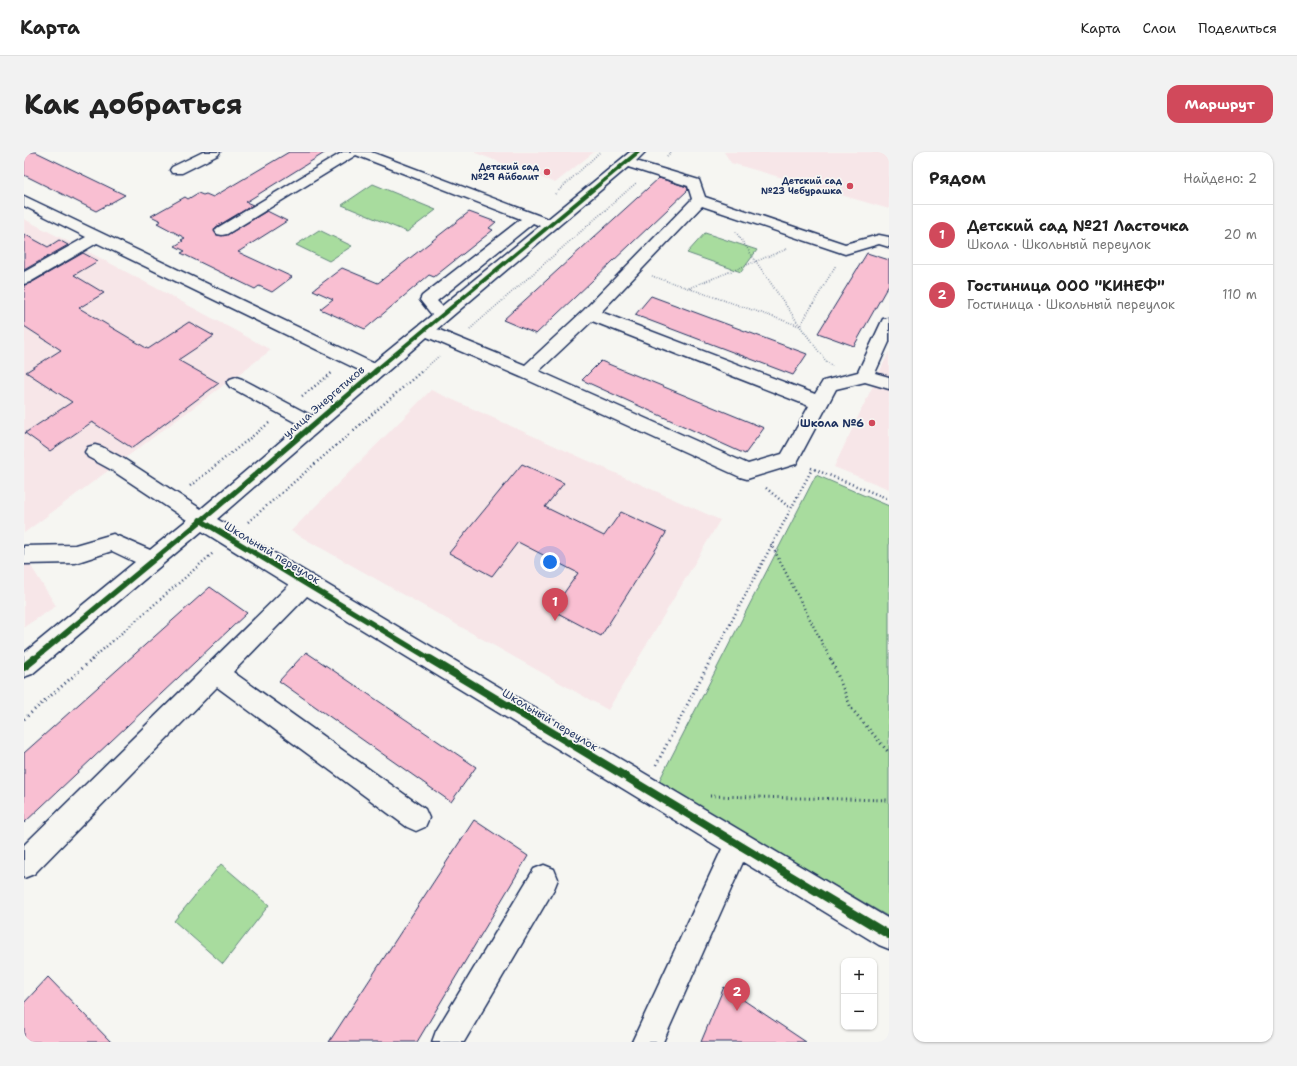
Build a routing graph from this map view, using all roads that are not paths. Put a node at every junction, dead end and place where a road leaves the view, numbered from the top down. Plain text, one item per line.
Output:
1 (213, 152) edge
2 (352, 152) edge
3 (359, 152) edge
4 (632, 157) edge
5 (177, 170) dead end
6 (24, 200) edge
7 (699, 200) junction
8 (531, 218) junction
9 (551, 225) junction
10 (222, 231) dead end
11 (97, 237) junction
12 (889, 242) edge
13 (24, 279) edge
14 (590, 314) junction
15 (442, 316) junction
16 (889, 323) edge
17 (425, 330) junction
18 (375, 371) junction
19 (527, 373) junction
20 (859, 377) junction
21 (236, 383) dead end
22 (889, 383) edge
23 (819, 403) junction
24 (314, 425) junction
25 (95, 452) dead end
26 (200, 520) junction
27 (24, 555) edge
28 (152, 560) junction
29 (305, 584) junction
30 (24, 667) edge
31 (216, 673) junction
32 (416, 818) dead end
33 (738, 844) junction
34 (24, 864) edge
35 (544, 879) dead end
36 (889, 936) edge
37 (447, 1042) edge
38 (647, 1042) edge

1 - 5 street
2 - 10 street
3 - 8 street
4 - 7 street
4 - 9 street, улица Энергетиков
6 - 11 street
7 - 12 street
7 - 14 street
8 - 9 street
8 - 15 street
9 - 15 street, улица Энергетиков
11 - 13 street
11 - 18 street
14 - 19 street
14 - 23 street
15 - 17 street, улица Энергетиков
16 - 20 street
17 - 18 street, улица Энергетиков
17 - 19 street
18 - 24 street, улица Энергетиков
19 - 23 street
20 - 22 street
20 - 23 street
21 - 24 street
24 - 26 street, улица Энергетиков
25 - 26 street, Школьный переулок
26 - 28 street, улица Энергетиков
26 - 29 street, Школьный переулок
27 - 28 street
28 - 30 street, улица Энергетиков
29 - 31 street
29 - 33 street, Школьный переулок
31 - 32 street
31 - 34 street
33 - 36 street, Школьный переулок
33 - 38 street
35 - 37 street

